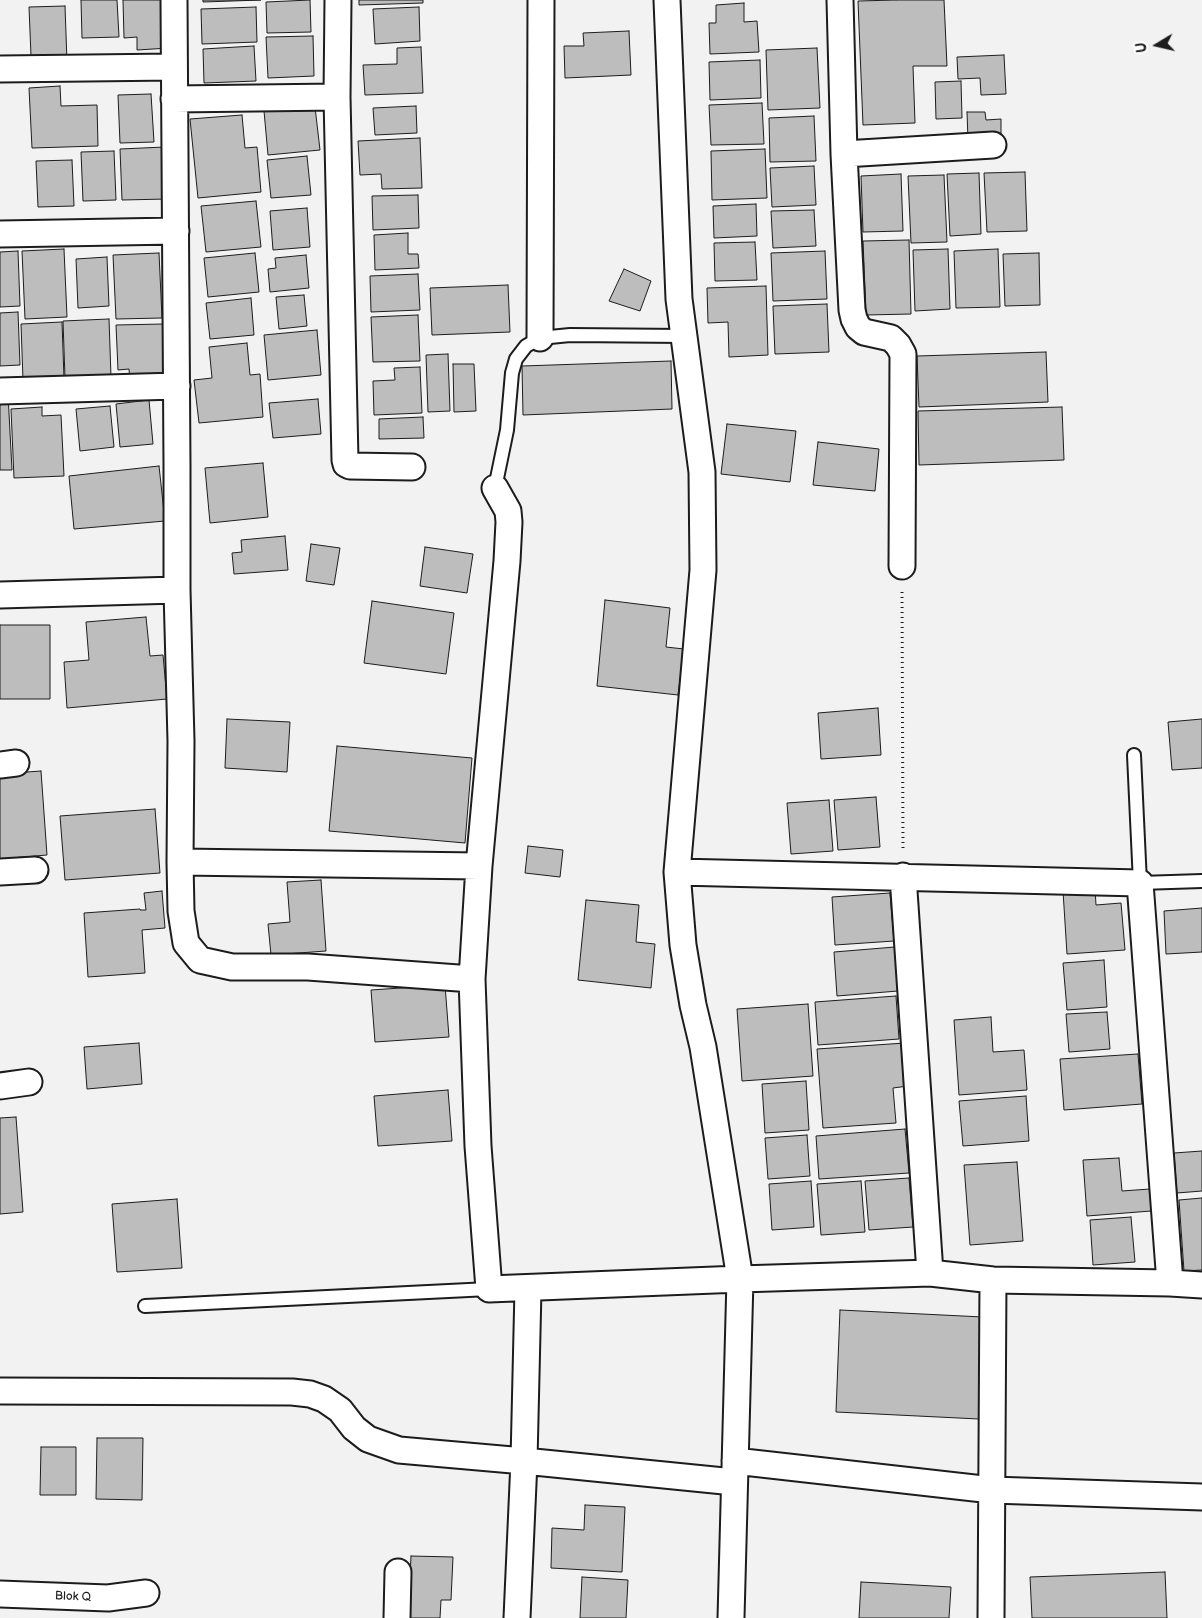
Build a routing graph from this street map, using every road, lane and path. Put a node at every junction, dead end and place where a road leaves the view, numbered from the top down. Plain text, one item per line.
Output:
1 (174, 0) edge
2 (338, 0) edge
3 (541, 0) edge
4 (667, 0) edge
5 (840, 0) edge
6 (174, 67) junction
7 (0, 69) edge
8 (337, 98) junction
9 (174, 99) junction
10 (993, 145) dead end
11 (844, 154) junction
12 (176, 231) junction
13 (0, 234) edge
14 (685, 336) junction
15 (540, 338) junction
16 (177, 386) junction
17 (0, 391) edge
18 (412, 467) dead end
19 (495, 488) joint
20 (902, 566) joint
21 (177, 590) junction
22 (0, 596) edge
23 (1134, 755) dead end
24 (180, 862) junction
25 (479, 866) junction
26 (35, 870) dead end
27 (0, 872) edge
28 (677, 872) junction
29 (903, 876) junction
30 (1202, 881) edge
31 (1140, 883) junction
32 (472, 979) junction
33 (29, 1082) dead end
34 (0, 1086) edge
35 (930, 1273) junction
36 (740, 1279) junction
37 (993, 1280) junction
38 (1170, 1283) junction
39 (1202, 1285) edge
40 (490, 1289) junction
41 (528, 1289) junction
42 (144, 1306) dead end
43 (0, 1391) edge
44 (524, 1461) junction
45 (735, 1471) junction
46 (992, 1490) junction
47 (1202, 1497) edge
48 (398, 1572) dead end
49 (146, 1593) dead end
50 (0, 1594) edge
51 (397, 1618) edge
52 (518, 1618) edge
53 (731, 1618) edge
54 (991, 1618) edge

1 - 6 street
2 - 8 street
3 - 15 street
4 - 14 street
5 - 11 street
6 - 7 street
6 - 9 street
8 - 9 street
8 - 18 street
9 - 12 street
10 - 11 street
11 - 20 street
12 - 13 street
12 - 16 street
14 - 15 lane
14 - 28 street
15 - 19 lane
16 - 17 street
16 - 21 street
19 - 25 street
20 - 29 path
21 - 22 street
21 - 24 street
23 - 31 lane
24 - 25 street
24 - 32 street
25 - 32 street
26 - 27 street
28 - 29 street
28 - 36 street
29 - 31 street
29 - 35 street
30 - 31 lane
31 - 38 street
32 - 40 street
33 - 34 street
35 - 36 street
35 - 37 street
36 - 41 street
36 - 45 street
37 - 38 street
37 - 46 street
38 - 39 street
40 - 41 street
40 - 42 lane
41 - 44 street
43 - 44 street
44 - 45 street
44 - 52 street
45 - 46 street
45 - 53 street
46 - 47 street
46 - 54 street
48 - 51 street
49 - 50 street, Blok Q

